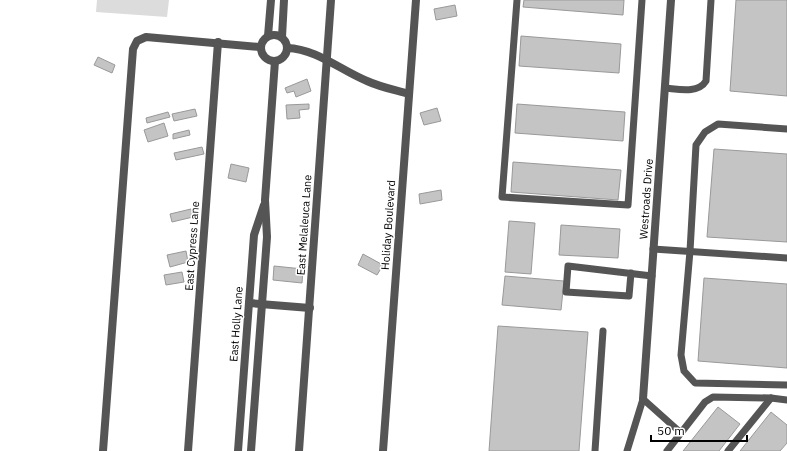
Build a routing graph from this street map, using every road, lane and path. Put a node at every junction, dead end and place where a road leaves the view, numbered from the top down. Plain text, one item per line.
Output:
1 (271, 0) edge
2 (284, 0) edge
3 (331, 0) edge
4 (416, 0) edge
5 (517, 0) edge
6 (642, 0) edge
7 (671, 0) edge
8 (710, 0) edge
9 (268, 36) junction
10 (282, 37) junction
11 (218, 42) junction
12 (260, 47) junction
13 (287, 48) junction
14 (327, 59) junction
15 (275, 61) junction
16 (665, 88) junction
17 (409, 94) junction
18 (787, 129) edge
19 (265, 200) junction
20 (654, 249) junction
21 (690, 252) junction
22 (787, 258) edge
23 (631, 274) junction
24 (652, 276) junction
25 (249, 303) junction
26 (262, 304) junction
27 (310, 308) junction
28 (604, 331) dead end
29 (787, 385) edge
30 (771, 398) junction
31 (643, 399) junction
32 (787, 400) edge
33 (681, 433) junction
34 (104, 451) edge
35 (188, 451) edge
36 (238, 451) edge
37 (251, 451) edge
38 (299, 451) edge
39 (383, 451) edge
40 (595, 451) edge
41 (627, 451) edge
42 (667, 451) edge
43 (728, 451) edge

1 - 9 street
2 - 10 street
3 - 14 street, East Melaleuca Lane
4 - 17 street, Holiday Boulevard
5 - 6 lane
7 - 16 street, Westroads Drive
8 - 16 lane
9 - 10 street
9 - 12 street
10 - 13 street
11 - 12 street
11 - 34 street
11 - 35 street, East Cypress Lane
12 - 15 street
13 - 14 street
13 - 15 street
14 - 17 street
14 - 27 street, East Melaleuca Lane
15 - 19 street, East Holly Lane
16 - 20 street, Westroads Drive
17 - 39 street, Holiday Boulevard
18 - 21 lane
19 - 25 street, East Holly Lane
19 - 26 street, East Holly Lane
20 - 21 lane
20 - 24 street, Westroads Drive
21 - 22 lane
21 - 29 lane
23 - 23 lane
23 - 24 lane
24 - 31 street, Westroads Drive
25 - 26 street
25 - 36 street, East Holly Lane
26 - 27 street
26 - 37 street, East Holly Lane
27 - 38 street, East Melaleuca Lane
28 - 40 lane
30 - 32 lane
30 - 33 lane
30 - 43 lane
31 - 33 lane
31 - 41 lane
33 - 42 lane

